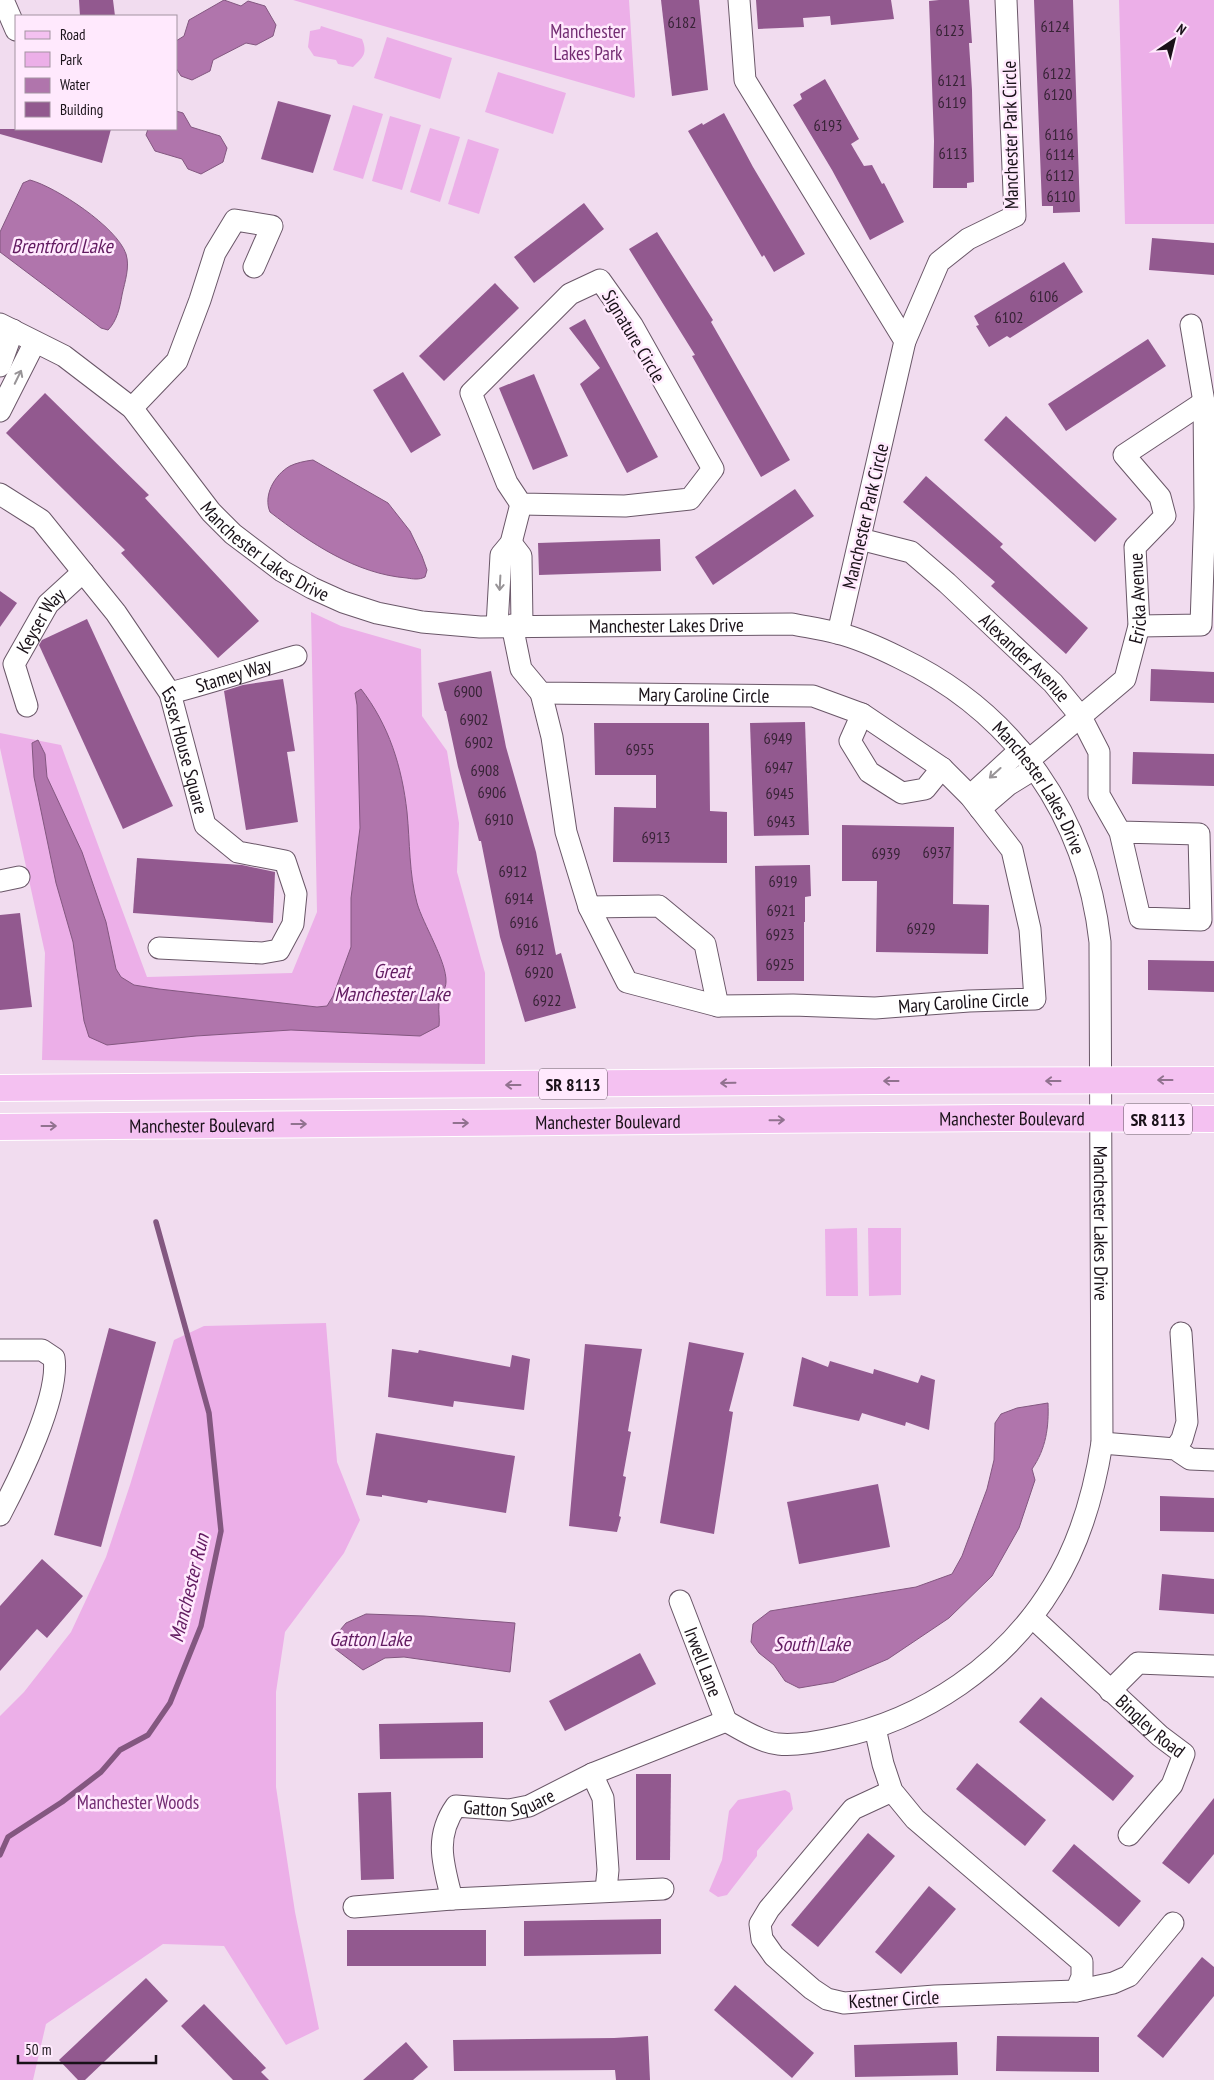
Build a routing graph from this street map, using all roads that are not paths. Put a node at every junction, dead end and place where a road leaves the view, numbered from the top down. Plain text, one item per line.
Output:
1 (3, 0) edge
2 (739, 0) edge
3 (1006, 0) edge
4 (15, 28) edge
5 (254, 267) dead end
6 (1191, 325) dead end
7 (6, 327) edge
8 (905, 340) junction
9 (35, 342) junction
10 (0, 366) edge
11 (1204, 402) junction
12 (132, 408) junction
13 (0, 411) edge
14 (0, 494) edge
15 (522, 504) junction
16 (860, 539) junction
17 (83, 572) junction
18 (510, 626) junction
19 (1139, 626) junction
20 (838, 633) junction
21 (296, 656) dead end
22 (170, 693) junction
23 (541, 693) junction
24 (27, 706) dead end
25 (862, 714) junction
26 (1081, 718) junction
27 (1028, 760) junction
28 (942, 768) junction
29 (975, 802) junction
30 (1120, 832) junction
31 (589, 907) junction
32 (159, 948) dead end
33 (718, 1006) junction
34 (1102, 1080) junction
35 (1214, 1080) edge
36 (0, 1088) edge
37 (1102, 1118) junction
38 (1214, 1119) edge
39 (0, 1127) edge
40 (1182, 1333) dead end
41 (0, 1350) edge
42 (1102, 1443) junction
43 (1175, 1449) junction
44 (1214, 1460) edge
45 (0, 1515) edge
46 (680, 1601) dead end
47 (1032, 1617) junction
48 (1214, 1666) edge
49 (1110, 1690) junction
50 (726, 1722) junction
51 (876, 1728) junction
52 (592, 1774) junction
53 (892, 1791) junction
54 (1129, 1835) dead end
55 (663, 1889) dead end
56 (606, 1890) junction
57 (452, 1899) junction
58 (354, 1907) dead end
59 (1173, 1923) dead end
60 (1076, 1991) junction

1 - 4 street
2 - 8 street
3 - 8 street, Manchester Park Circle
5 - 12 street
6 - 11 street
7 - 9 street, Manchester Lakes Drive
7 - 10 street
8 - 16 street, Manchester Park Circle
9 - 12 street, Manchester Lakes Drive
13 -> 9 street
11 - 19 street
11 - 19 street, Ericka Avenue
12 - 18 street, Manchester Lakes Drive
14 - 17 street, Essex House Square
15 - 15 street, Signature Circle
15 - 18 street
16 - 20 street, Manchester Park Circle
16 - 26 street, Alexander Avenue
17 - 22 street, Essex House Square
17 - 24 street, Keyser Way
18 - 20 street, Manchester Lakes Drive
18 - 23 street, Mary Caroline Circle
19 - 26 street, Ericka Avenue
20 - 27 street, Manchester Lakes Drive
21 - 22 street, Stamey Way
22 - 32 street, Essex House Square
23 - 25 street, Mary Caroline Circle
23 - 31 street, Mary Caroline Circle
25 - 28 street, Mary Caroline Circle
25 - 28 street
26 - 27 street, Ericka Avenue
26 - 30 street, Alexander Avenue
27 - 29 street
27 - 34 street, Manchester Lakes Drive
28 - 29 street, Mary Caroline Circle
29 - 33 street, Mary Caroline Circle
30 - 30 street, Alexander Avenue
31 - 33 street, Mary Caroline Circle
31 - 33 street
35 -> 34 main road, Manchester Boulevard / SR 8113
34 -> 36 main road, Manchester Boulevard / SR 8113
34 - 37 street, Manchester Lakes Drive
37 - 38 main road, Manchester Boulevard / SR 8113
39 -> 37 main road, Manchester Boulevard / SR 8113
37 - 42 street, Manchester Lakes Drive
40 - 43 street
41 - 45 street
42 - 43 street
42 - 47 street, Manchester Lakes Drive
43 - 44 street
46 - 50 street, Irwell Lane
47 - 49 street, Bingley Road
47 - 51 street, Manchester Lakes Drive
48 - 49 street, Bingley Road
49 - 54 street, Bingley Road
50 - 51 street, Manchester Lakes Drive
50 - 52 street, Gatton Square
51 - 53 street
52 - 56 street
52 - 57 street, Gatton Square
53 - 60 street
53 - 60 street, Kestner Circle
55 - 56 street
56 - 57 street
57 - 58 street
59 - 60 street, Kestner Circle

